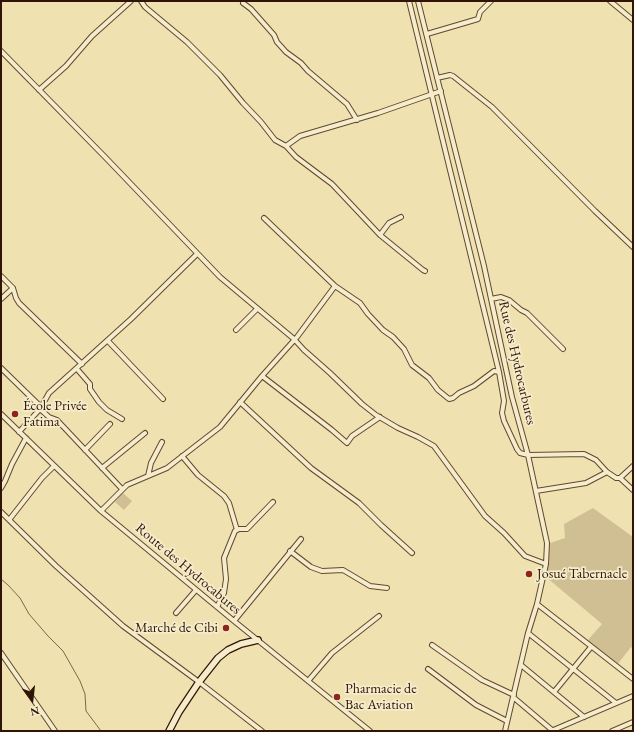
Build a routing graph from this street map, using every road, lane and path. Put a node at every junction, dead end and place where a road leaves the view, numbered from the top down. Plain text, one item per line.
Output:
1 (131, 1) edge
2 (141, 1) edge
3 (409, 1) edge
4 (418, 1) edge
5 (492, 1) edge
6 (610, 1) edge
7 (243, 3) dead end
8 (633, 20) edge
9 (426, 34) junction
10 (1, 51) edge
11 (437, 78) junction
12 (39, 90) junction
13 (441, 91) junction
14 (432, 94) junction
15 (357, 120) junction
16 (286, 146) junction
17 (401, 216) dead end
18 (264, 218) dead end
19 (380, 235) junction
20 (633, 247) edge
21 (196, 254) junction
22 (484, 266) junction
23 (474, 268) junction
24 (425, 271) dead end
25 (1, 276) edge
26 (334, 286) junction
27 (13, 288) junction
28 (1, 299) edge
29 (491, 299) junction
30 (257, 309) junction
31 (236, 330) dead end
32 (294, 339) junction
33 (108, 341) junction
34 (563, 349) dead end
35 (82, 364) junction
36 (1, 368) edge
37 (77, 369) junction
38 (499, 372) junction
39 (262, 376) junction
40 (163, 399) dead end
41 (240, 402) junction
42 (40, 408) junction
43 (1, 414) edge
44 (380, 417) junction
45 (122, 419) dead end
46 (110, 424) dead end
47 (19, 432) junction
48 (145, 433) dead end
49 (26, 438) junction
50 (162, 442) dead end
51 (85, 450) junction
52 (528, 455) junction
53 (182, 456) junction
54 (54, 466) junction
55 (633, 466) edge
56 (102, 468) junction
57 (607, 472) junction
58 (148, 476) junction
59 (620, 478) junction
60 (1, 488) edge
61 (122, 489) junction
62 (633, 490) edge
63 (536, 491) junction
64 (273, 502) dead end
65 (101, 511) junction
66 (1, 512) edge
67 (9, 520) junction
68 (237, 530) junction
69 (300, 539) dead end
70 (290, 552) junction
71 (412, 553) dead end
72 (546, 564) junction
73 (387, 588) dead end
74 (196, 590) junction
75 (537, 604) junction
76 (217, 608) junction
77 (176, 613) dead end
78 (379, 616) dead end
79 (234, 621) junction
80 (528, 633) junction
81 (258, 640) junction
82 (432, 645) dead end
83 (591, 646) junction
84 (1, 653) edge
85 (521, 665) junction
86 (428, 669) dead end
87 (572, 669) junction
88 (633, 679) edge
89 (308, 681) junction
90 (199, 682) junction
91 (554, 692) junction
92 (513, 696) junction
93 (633, 696) edge
94 (616, 703) junction
95 (584, 717) junction
96 (507, 721) junction
97 (633, 722) edge
98 (55, 731) edge
99 (169, 731) edge
100 (262, 731) edge
101 (370, 731) edge
102 (505, 731) edge
103 (551, 731) edge
104 (612, 731) edge

1 - 12 street
2 - 16 street
3 - 14 street
4 - 9 street, Rue des Hydrocarbures
5 - 9 street
6 - 8 street
7 - 15 street
9 - 11 street, Rue des Hydrocarbures
10 - 12 street
11 - 13 street, Rue des Hydrocarbures
11 - 20 street
12 - 21 street
13 - 14 street
13 - 22 street, Rue des Hydrocarbures
14 - 15 street
14 - 23 street
15 - 16 street
16 - 19 street
17 - 19 street
18 - 26 street
19 - 24 street
21 - 30 street
21 - 33 street
22 - 23 street
22 - 29 street, Rue des Hydrocarbures
23 - 38 street
25 - 27 street
26 - 32 street
26 - 38 street
27 - 28 street
27 - 35 street
29 - 34 street
29 - 52 street, Rue des Hydrocarbures
30 - 31 street
30 - 32 street
32 - 39 street
32 - 44 street
33 - 35 street
33 - 40 street
35 - 37 street
36 - 42 street
37 - 42 street
37 - 45 street
38 - 52 street
39 - 41 street
39 - 44 street
41 - 53 street
41 - 71 street
42 - 47 street
42 - 51 street
43 - 47 street, Route des Hydrocabures
44 - 72 street
46 - 51 street
47 - 49 street, Route des Hydrocabures
48 - 56 street
49 - 54 street, Route des Hydrocabures
49 - 60 street
50 - 58 street
51 - 56 street
52 - 57 street
52 - 63 street, Rue des Hydrocarbures
53 - 58 street
53 - 68 street
54 - 65 street, Route des Hydrocabures
54 - 67 street
55 - 59 street
56 - 61 street
57 - 59 street
57 - 63 street
58 - 61 street
59 - 62 street
61 - 65 street
63 - 72 street, Rue des Hydrocarbures
64 - 68 street
65 - 74 street, Route des Hydrocabures
66 - 67 street
67 - 90 street
68 - 76 street
69 - 70 street
70 - 73 street
70 - 79 street
72 - 75 street, Rue des Hydrocarbures
74 - 76 street, Route des Hydrocabures
74 - 77 street
75 - 80 street, Rue des Hydrocarbures
75 - 83 street
76 - 79 street, Route des Hydrocabures
78 - 89 street
79 - 81 street, Route des Hydrocabures
80 - 85 street, Rue des Hydrocarbures
80 - 87 street
81 - 89 street, Route des Hydrocabures
81 - 90 street
82 - 92 street
83 - 87 street
83 - 88 street
84 - 98 street
85 - 91 street
85 - 92 street, Rue des Hydrocarbures
86 - 96 street
87 - 91 street
87 - 94 street
89 - 101 street, Route des Hydrocabures
90 - 99 street
90 - 100 street
91 - 95 street
92 - 96 street, Rue des Hydrocarbures
92 - 103 street
93 - 94 street
94 - 95 street
95 - 103 street
96 - 102 street, Rue des Hydrocarbures
97 - 104 street

